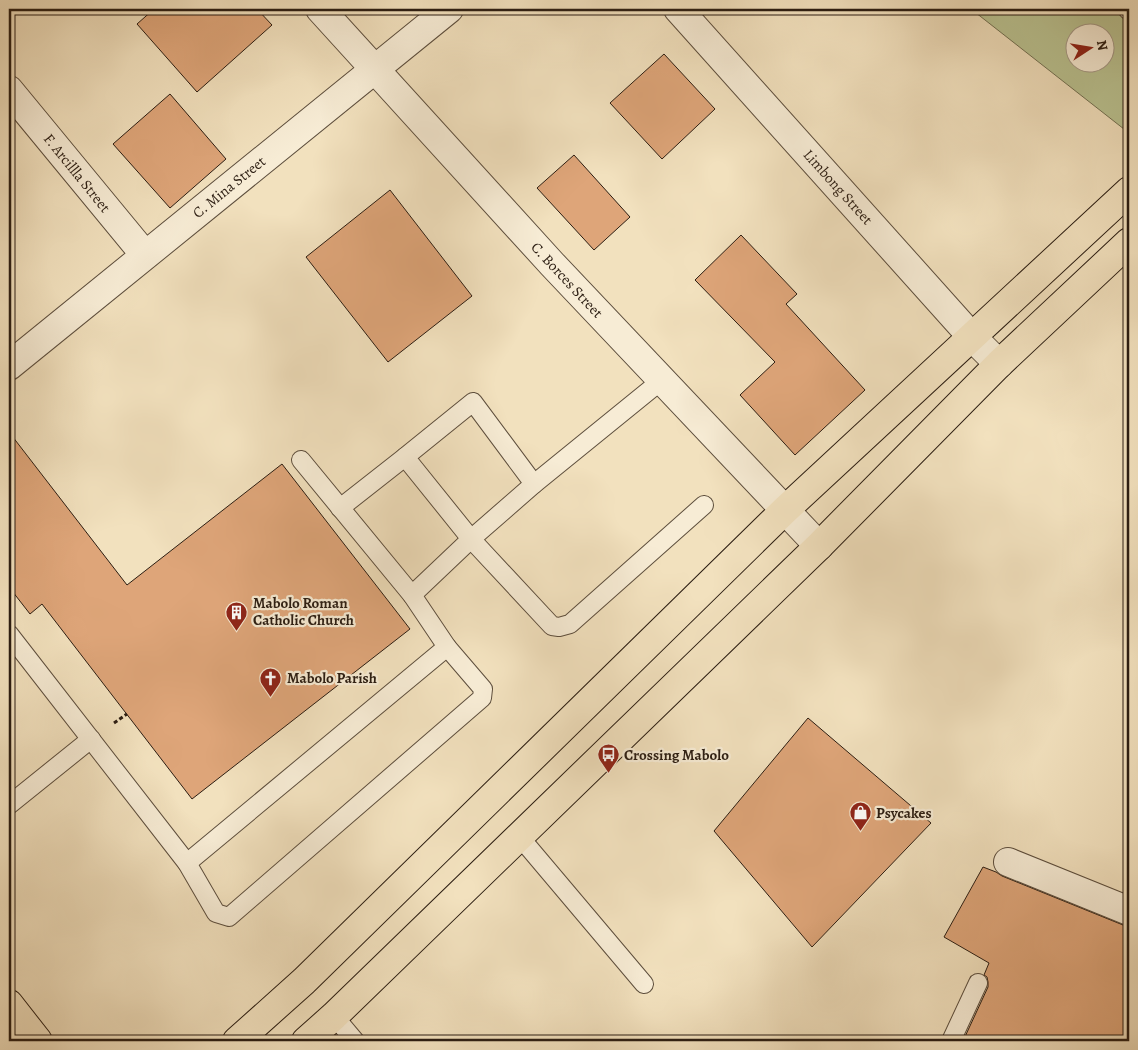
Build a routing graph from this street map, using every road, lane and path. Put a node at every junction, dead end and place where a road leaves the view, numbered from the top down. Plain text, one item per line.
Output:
1 (320, 9) edge
2 (449, 9) edge
3 (678, 9) edge
4 (375, 70) junction
5 (9, 90) edge
6 (1129, 191) edge
7 (1129, 242) edge
8 (145, 255) junction
9 (972, 337) junction
10 (999, 364) junction
11 (9, 366) edge
12 (662, 380) junction
13 (405, 457) junction
14 (301, 460) dead end
15 (534, 484) junction
16 (704, 505) dead end
17 (340, 508) junction
18 (785, 510) junction
19 (471, 539) junction
20 (819, 546) junction
21 (412, 595) junction
22 (9, 634) edge
23 (447, 648) junction
24 (91, 740) junction
25 (9, 805) edge
26 (519, 836) junction
27 (1008, 862) dead end
28 (188, 863) junction
29 (1129, 911) edge
30 (978, 983) dead end
31 (644, 984) dead end
32 (9, 1004) edge
33 (334, 1016) junction
34 (38, 1041) edge
35 (237, 1041) edge
36 (306, 1041) edge
37 (355, 1041) edge
38 (951, 1041) edge

1 - 4 street, C. Borces Street
2 - 4 street, C. Mina Street
3 - 9 street, Limbong Street
4 - 8 street, C. Mina Street
4 - 12 street, C. Borces Street
5 - 8 street, F. Arcillla Street
6 - 9 main road
7 - 10 main road
8 - 11 street, C. Mina Street
9 - 10 street, Limbong Street
9 - 18 main road
10 - 20 main road
12 - 15 lane
12 - 18 street, C. Borces Street
13 - 15 lane
13 - 17 lane
13 - 19 lane
14 - 17 lane
15 - 19 lane
16 - 19 lane
17 - 21 lane
18 - 20 street, C. Borces Street
18 - 35 main road
19 - 21 lane
20 - 26 main road
21 - 23 lane
22 - 24 lane
23 - 28 lane
23 - 28 lane
24 - 25 lane
24 - 28 lane
26 - 31 lane
26 - 33 main road
27 - 29 street
30 - 38 lane
32 - 34 main road
33 - 36 main road
33 - 37 lane

